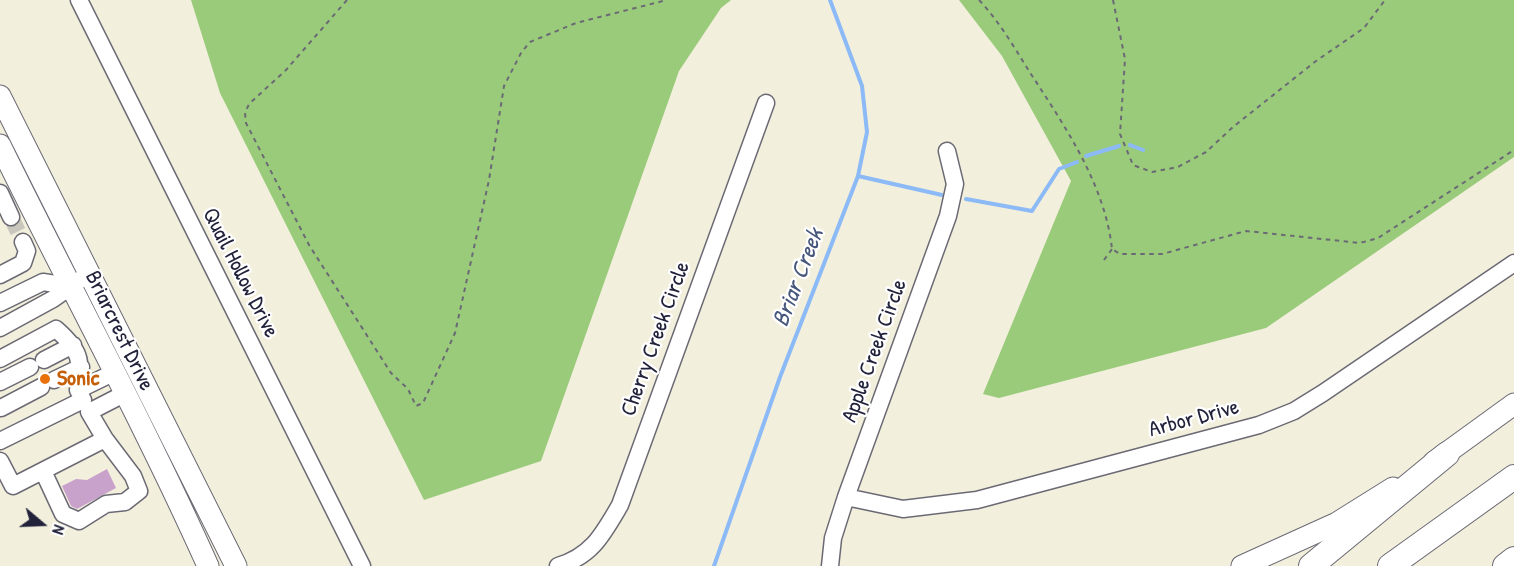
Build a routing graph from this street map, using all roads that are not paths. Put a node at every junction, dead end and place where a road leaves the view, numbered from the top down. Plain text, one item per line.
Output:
1 (79, 0) edge
2 (0, 96) edge
3 (766, 103) dead end
4 (0, 146) edge
5 (947, 151) dead end
6 (19, 244) dead end
7 (1514, 263) edge
8 (90, 273) junction
9 (0, 275) edge
10 (68, 286) junction
11 (0, 303) edge
12 (20, 317) junction
13 (0, 328) edge
14 (32, 342) junction
15 (73, 345) junction
16 (0, 359) edge
17 (81, 367) junction
18 (115, 372) junction
19 (0, 382) edge
20 (124, 394) junction
21 (83, 401) junction
22 (1514, 404) edge
23 (0, 407) edge
24 (7, 437) edge
25 (105, 439) junction
26 (1447, 454) junction
27 (0, 461) edge
28 (44, 471) junction
29 (1514, 477) edge
30 (846, 497) junction
31 (1514, 559) edge
32 (207, 566) edge
33 (236, 566) edge
34 (362, 566) edge
35 (558, 566) edge
36 (830, 566) edge
37 (1242, 566) edge
38 (1311, 566) edge
39 (1390, 566) edge
40 (1505, 566) edge

1 - 34 street, Quail Hollow Drive
2 - 8 main road, Briarcrest Drive
3 - 35 street, Cherry Creek Circle
4 - 10 main road, Briarcrest Drive
5 - 30 street, Apple Creek Circle
6 - 9 street
7 - 30 street, Arbor Drive
8 - 10 street
8 - 33 main road, Briarcrest Drive
10 - 11 street
10 - 12 street
10 - 18 main road, Briarcrest Drive
12 - 13 street
12 - 14 street
14 - 15 street
14 - 16 street
15 - 17 street
15 - 19 street
17 - 21 street
17 - 23 street
18 - 20 main road, Briarcrest Drive
18 - 21 street
20 - 21 street
20 - 32 main road, Briarcrest Drive
21 - 24 street
21 - 25 street
22 - 26 main road
23 - 24 street
25 - 28 street
25 - 28 street
26 - 37 main road
26 - 38 highway
27 - 28 street
29 - 39 highway
30 - 36 street, Apple Creek Circle
31 - 40 highway

